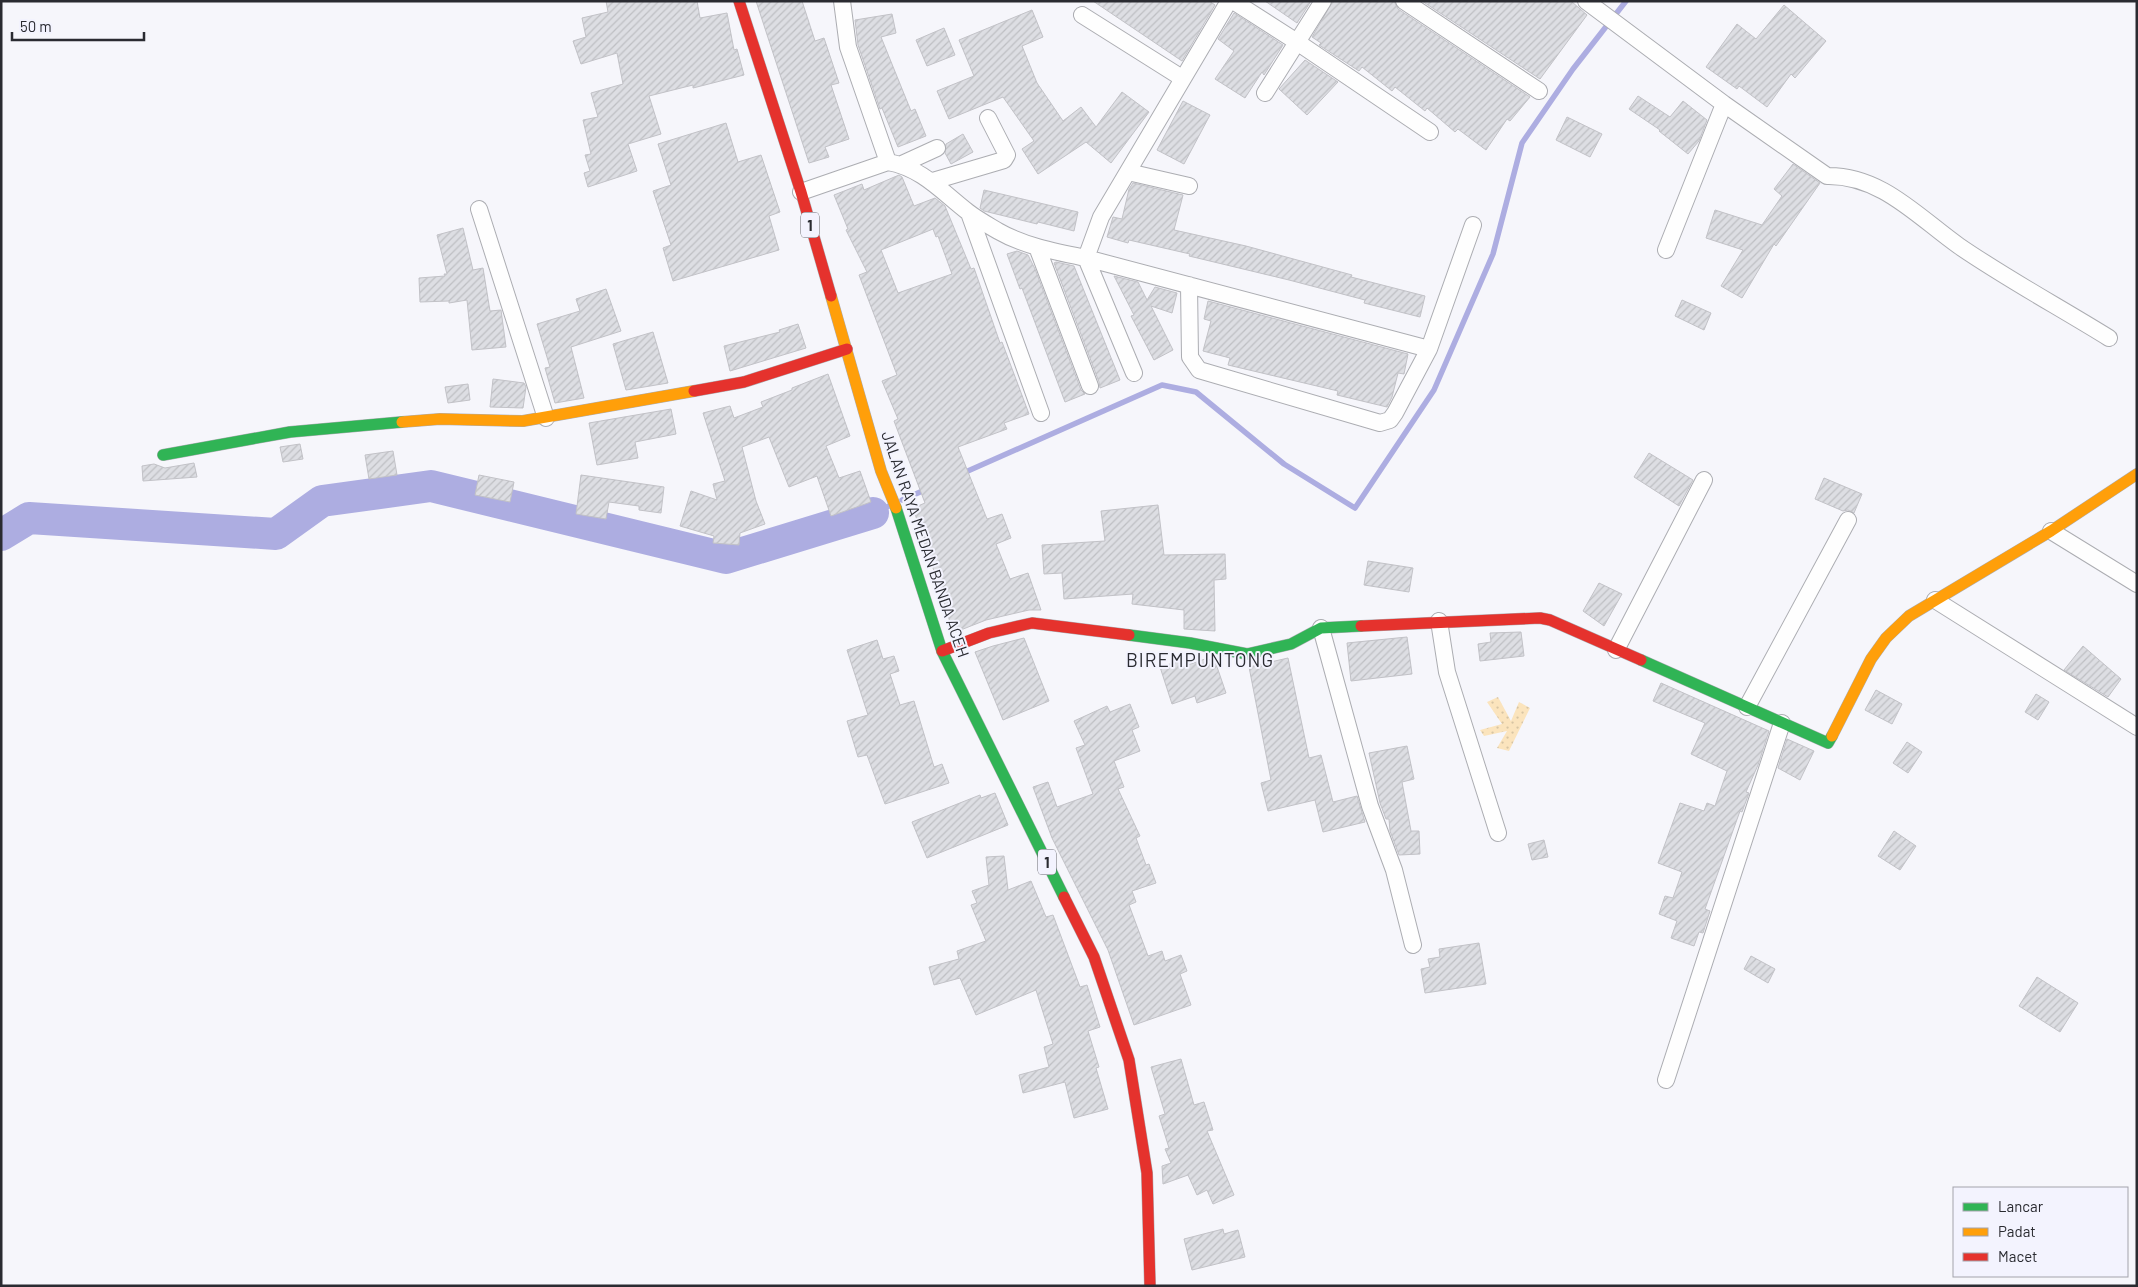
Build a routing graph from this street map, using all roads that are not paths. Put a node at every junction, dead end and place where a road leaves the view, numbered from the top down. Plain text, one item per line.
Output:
1 (739, 1) edge
2 (842, 1) edge
3 (1229, 1) edge
4 (1233, 1) edge
5 (1323, 1) edge
6 (1404, 1) edge
7 (1586, 1) edge
8 (1082, 15) dead end
9 (1297, 42) junction
10 (1182, 78) junction
11 (1539, 91) dead end
12 (1265, 93) dead end
13 (1724, 104) junction
14 (988, 118) dead end
15 (1430, 132) dead end
16 (937, 148) dead end
17 (895, 163) junction
18 (1128, 172) junction
19 (932, 181) junction
20 (1189, 186) dead end
21 (801, 192) junction
22 (479, 209) dead end
23 (969, 213) junction
24 (1473, 225) dead end
25 (1037, 247) junction
26 (1666, 250) dead end
27 (1086, 258) junction
28 (1189, 286) junction
29 (2109, 338) dead end
30 (847, 349) junction
31 (1429, 349) junction
32 (1134, 373) dead end
33 (1090, 386) dead end
34 (1041, 413) dead end
35 (546, 418) junction
36 (163, 454) dead end
37 (2137, 474) edge
38 (1704, 480) dead end
39 (1848, 520) dead end
40 (2051, 531) junction
41 (2137, 584) edge
42 (1935, 600) junction
43 (1439, 621) junction
44 (1320, 628) junction
45 (1616, 650) junction
46 (942, 651) junction
47 (1747, 707) junction
48 (1782, 723) junction
49 (2137, 726) edge
50 (1498, 833) dead end
51 (1413, 945) dead end
52 (1666, 1080) dead end
53 (1150, 1286) edge

1 - 21 main road, JALAN RAYA MEDAN BANDA ACEH / 1
2 - 17 street
3 - 10 street
4 - 9 street
5 - 9 street
6 - 11 street
7 - 13 street
8 - 10 street
9 - 12 street
9 - 15 street
10 - 18 street
13 - 26 street
13 - 29 street
14 - 19 street
16 - 17 street
17 - 19 street
17 - 21 street
18 - 20 street
18 - 27 street
19 - 23 street
21 - 30 main road, JALAN RAYA MEDAN BANDA ACEH / 1
22 - 35 street
23 - 25 street
23 - 34 street
24 - 31 street
25 - 27 street
25 - 33 street
27 - 28 street
27 - 32 street
28 - 31 street
28 - 31 street
30 - 35 main road
30 - 46 main road, JALAN RAYA MEDAN BANDA ACEH / 1
35 - 36 main road
37 - 40 main road
38 - 45 street
39 - 47 street
40 - 41 street
40 - 42 main road
42 - 48 main road
42 - 49 street
43 - 44 main road
43 - 45 main road
43 - 50 street
44 - 46 main road
44 - 51 street
45 - 47 main road
46 - 53 main road, JALAN RAYA MEDAN BANDA ACEH / 1
47 - 48 main road
48 - 52 street

